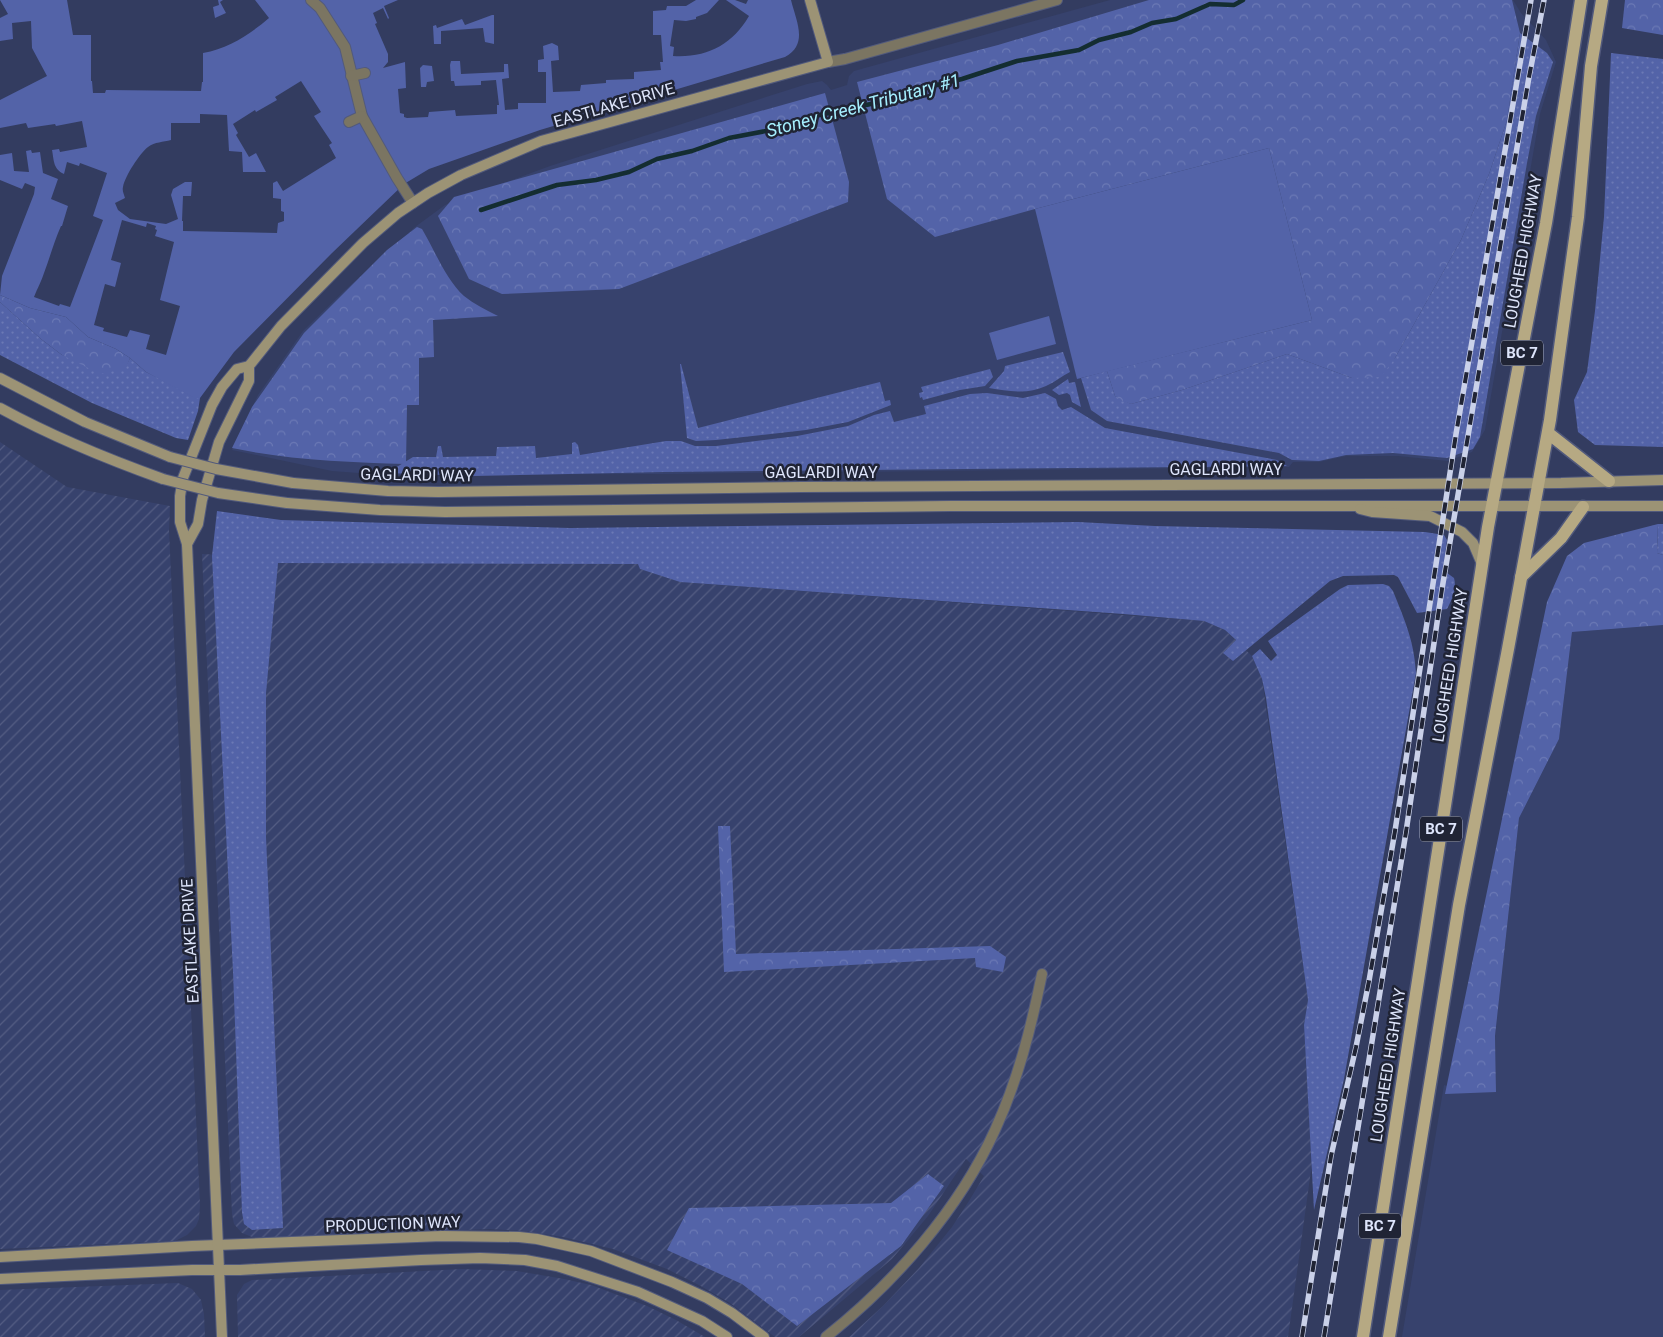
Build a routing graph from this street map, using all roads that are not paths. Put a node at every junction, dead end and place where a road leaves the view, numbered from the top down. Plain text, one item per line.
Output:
1 (311, 0) edge
2 (810, 0) edge
3 (1057, 0) edge
4 (1581, 0) edge
5 (1602, 0) edge
6 (828, 62) junction
7 (364, 73) dead end
8 (351, 76) junction
9 (362, 116) junction
10 (349, 122) dead end
11 (413, 203) junction
12 (249, 366) junction
13 (0, 378) edge
14 (0, 408) edge
15 (1548, 433) junction
16 (1663, 480) edge
17 (1609, 481) junction
18 (1496, 483) junction
19 (1539, 483) junction
20 (1342, 505) junction
21 (1491, 506) junction
22 (1533, 506) junction
23 (1663, 506) edge
24 (1583, 507) junction
25 (187, 544) junction
26 (1482, 564) junction
27 (1521, 577) junction
28 (1042, 974) dead end
29 (218, 1245) junction
30 (0, 1257) edge
31 (219, 1270) junction
32 (0, 1279) edge
33 (222, 1337) edge
34 (727, 1337) edge
35 (764, 1337) edge
36 (826, 1337) edge
37 (1363, 1337) edge
38 (1389, 1337) edge

1 - 8 street
2 - 6 main road
3 - 6 street, EASTLAKE DRIVE
4 - 18 main road, LOUGHEED HIGHWAY / BC 7
5 - 15 main road, BC 7
6 - 11 main road, EASTLAKE DRIVE
7 - 8 street
8 - 9 street
9 - 10 street
9 - 11 street
11 - 12 main road, EASTLAKE DRIVE
12 - 25 main road, EASTLAKE DRIVE
12 - 25 main road, EASTLAKE DRIVE
13 - 18 main road, GAGLARDI WAY, bridge
14 - 20 main road, bridge
15 - 17 main road
15 - 19 main road, BC 7
16 - 17 main road, GAGLARDI WAY
17 - 19 main road, GAGLARDI WAY
18 - 19 main road, GAGLARDI WAY
18 - 21 main road, LOUGHEED HIGHWAY / BC 7
19 - 22 main road, BC 7
20 - 21 main road
20 - 26 main road
21 - 22 main road
21 - 26 main road, LOUGHEED HIGHWAY / BC 7
22 - 24 main road
22 - 27 main road, BC 7
23 - 24 main road
24 - 27 main road
25 - 29 main road, EASTLAKE DRIVE
26 - 37 main road, LOUGHEED HIGHWAY / BC 7
27 - 38 main road, BC 7
28 - 36 street
29 - 30 main road, PRODUCTION WAY
29 - 31 main road, EASTLAKE DRIVE
29 - 35 main road, PRODUCTION WAY
31 - 32 main road
31 - 33 main road, EASTLAKE DRIVE
31 - 34 main road

